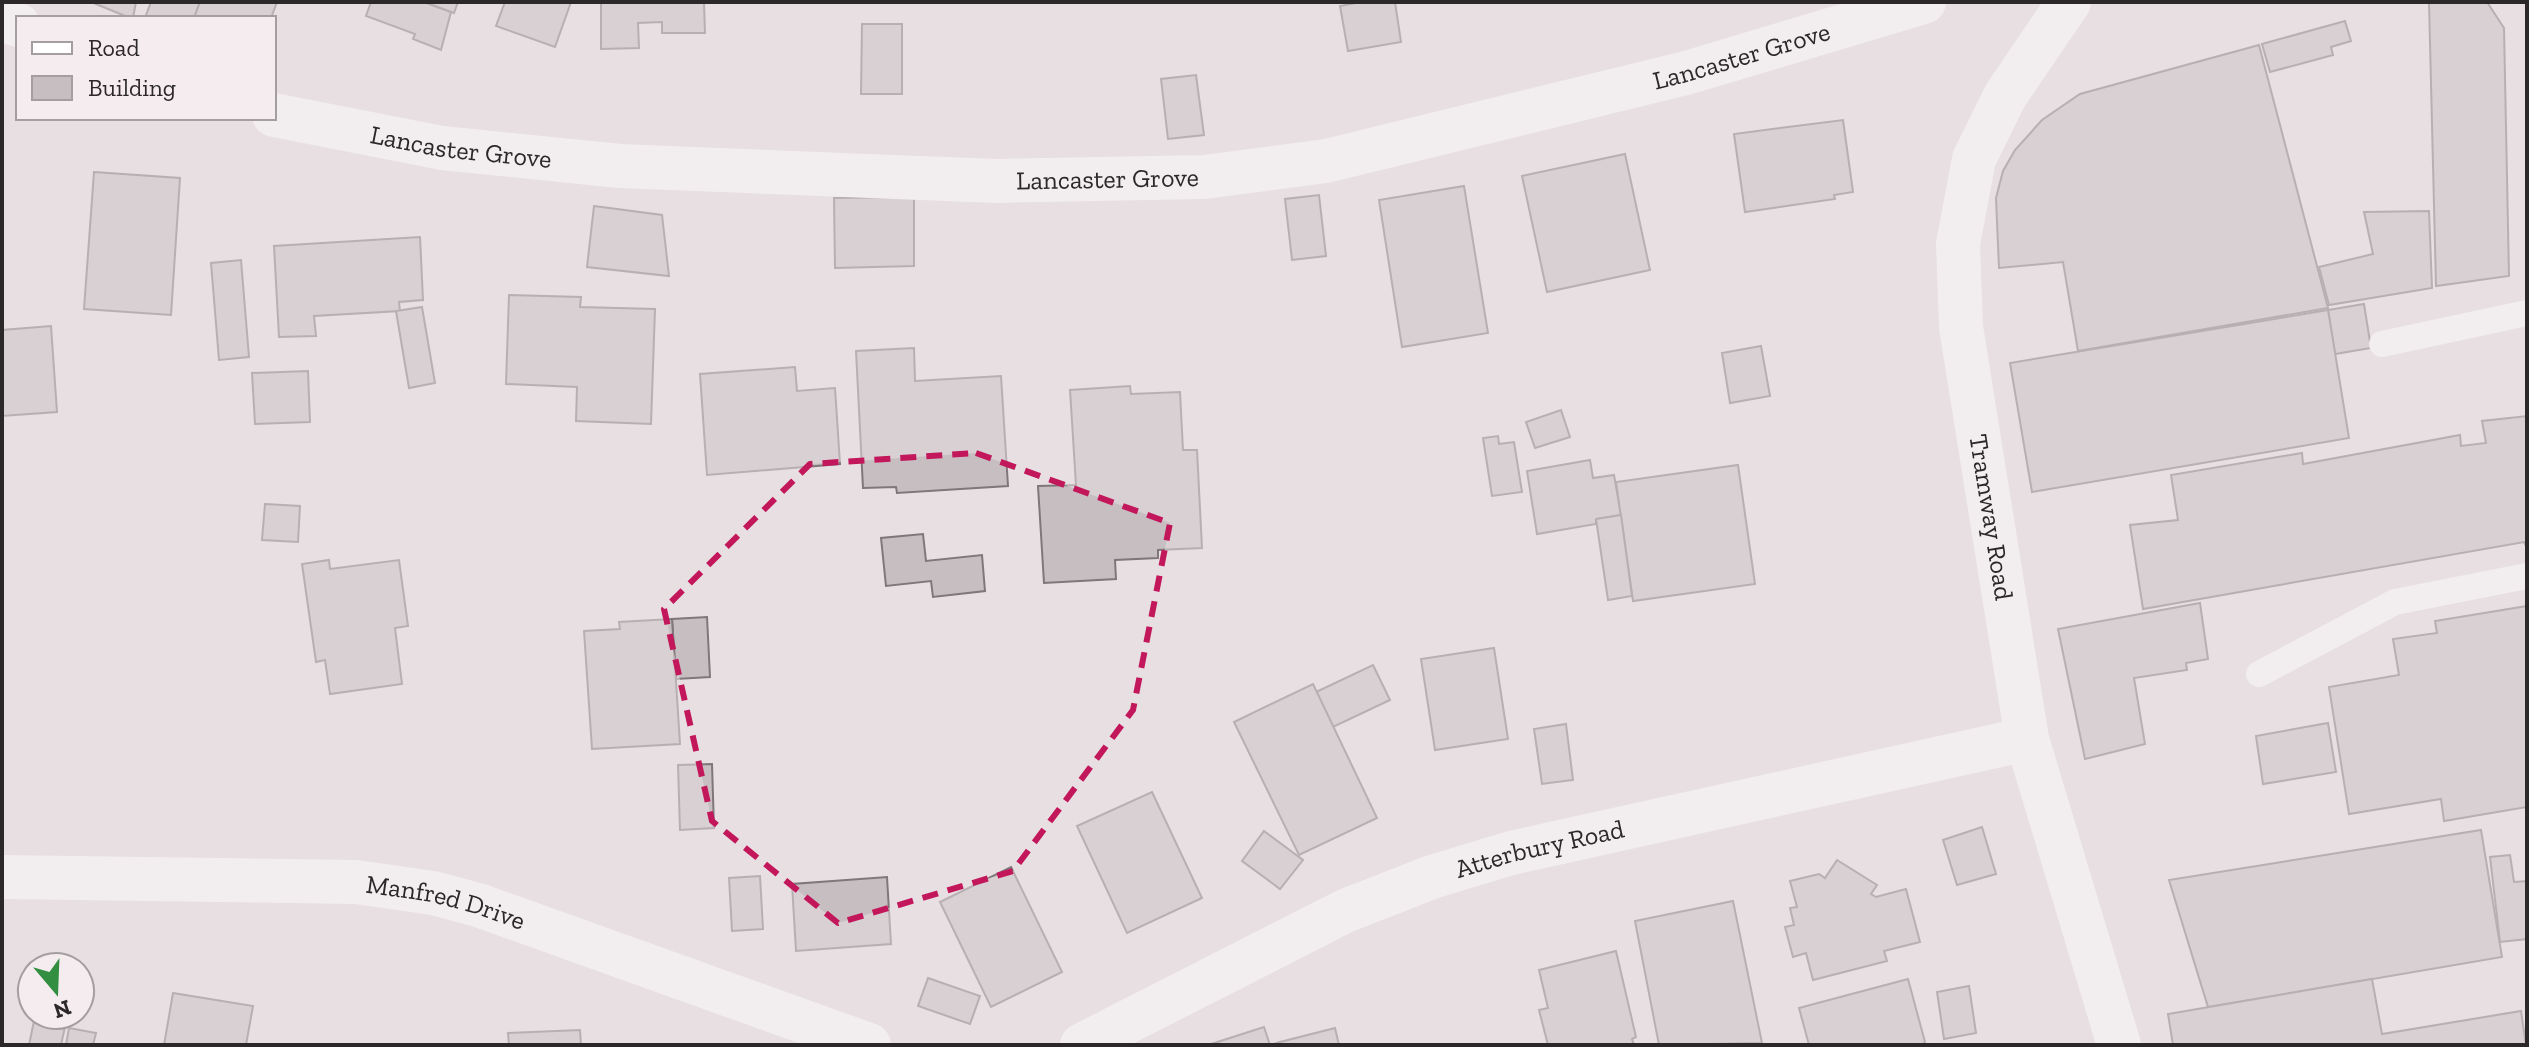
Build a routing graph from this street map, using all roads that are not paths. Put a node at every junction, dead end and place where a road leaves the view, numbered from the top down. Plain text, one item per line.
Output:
1 (1924, 2) edge
2 (2069, 2) edge
3 (276, 115) edge
4 (2527, 313) edge
5 (2382, 344) dead end
6 (2527, 576) edge
7 (2259, 674) dead end
8 (2027, 739) junction
9 (2, 877) edge
10 (869, 1045) edge
11 (1082, 1045) edge
12 (2119, 1045) edge

1 - 3 street, Lancaster Grove
2 - 8 street, Tramway Road
4 - 5 lane
6 - 7 lane
8 - 11 street, Atterbury Road
8 - 12 street, Tramway Road
9 - 10 street, Manfred Drive

